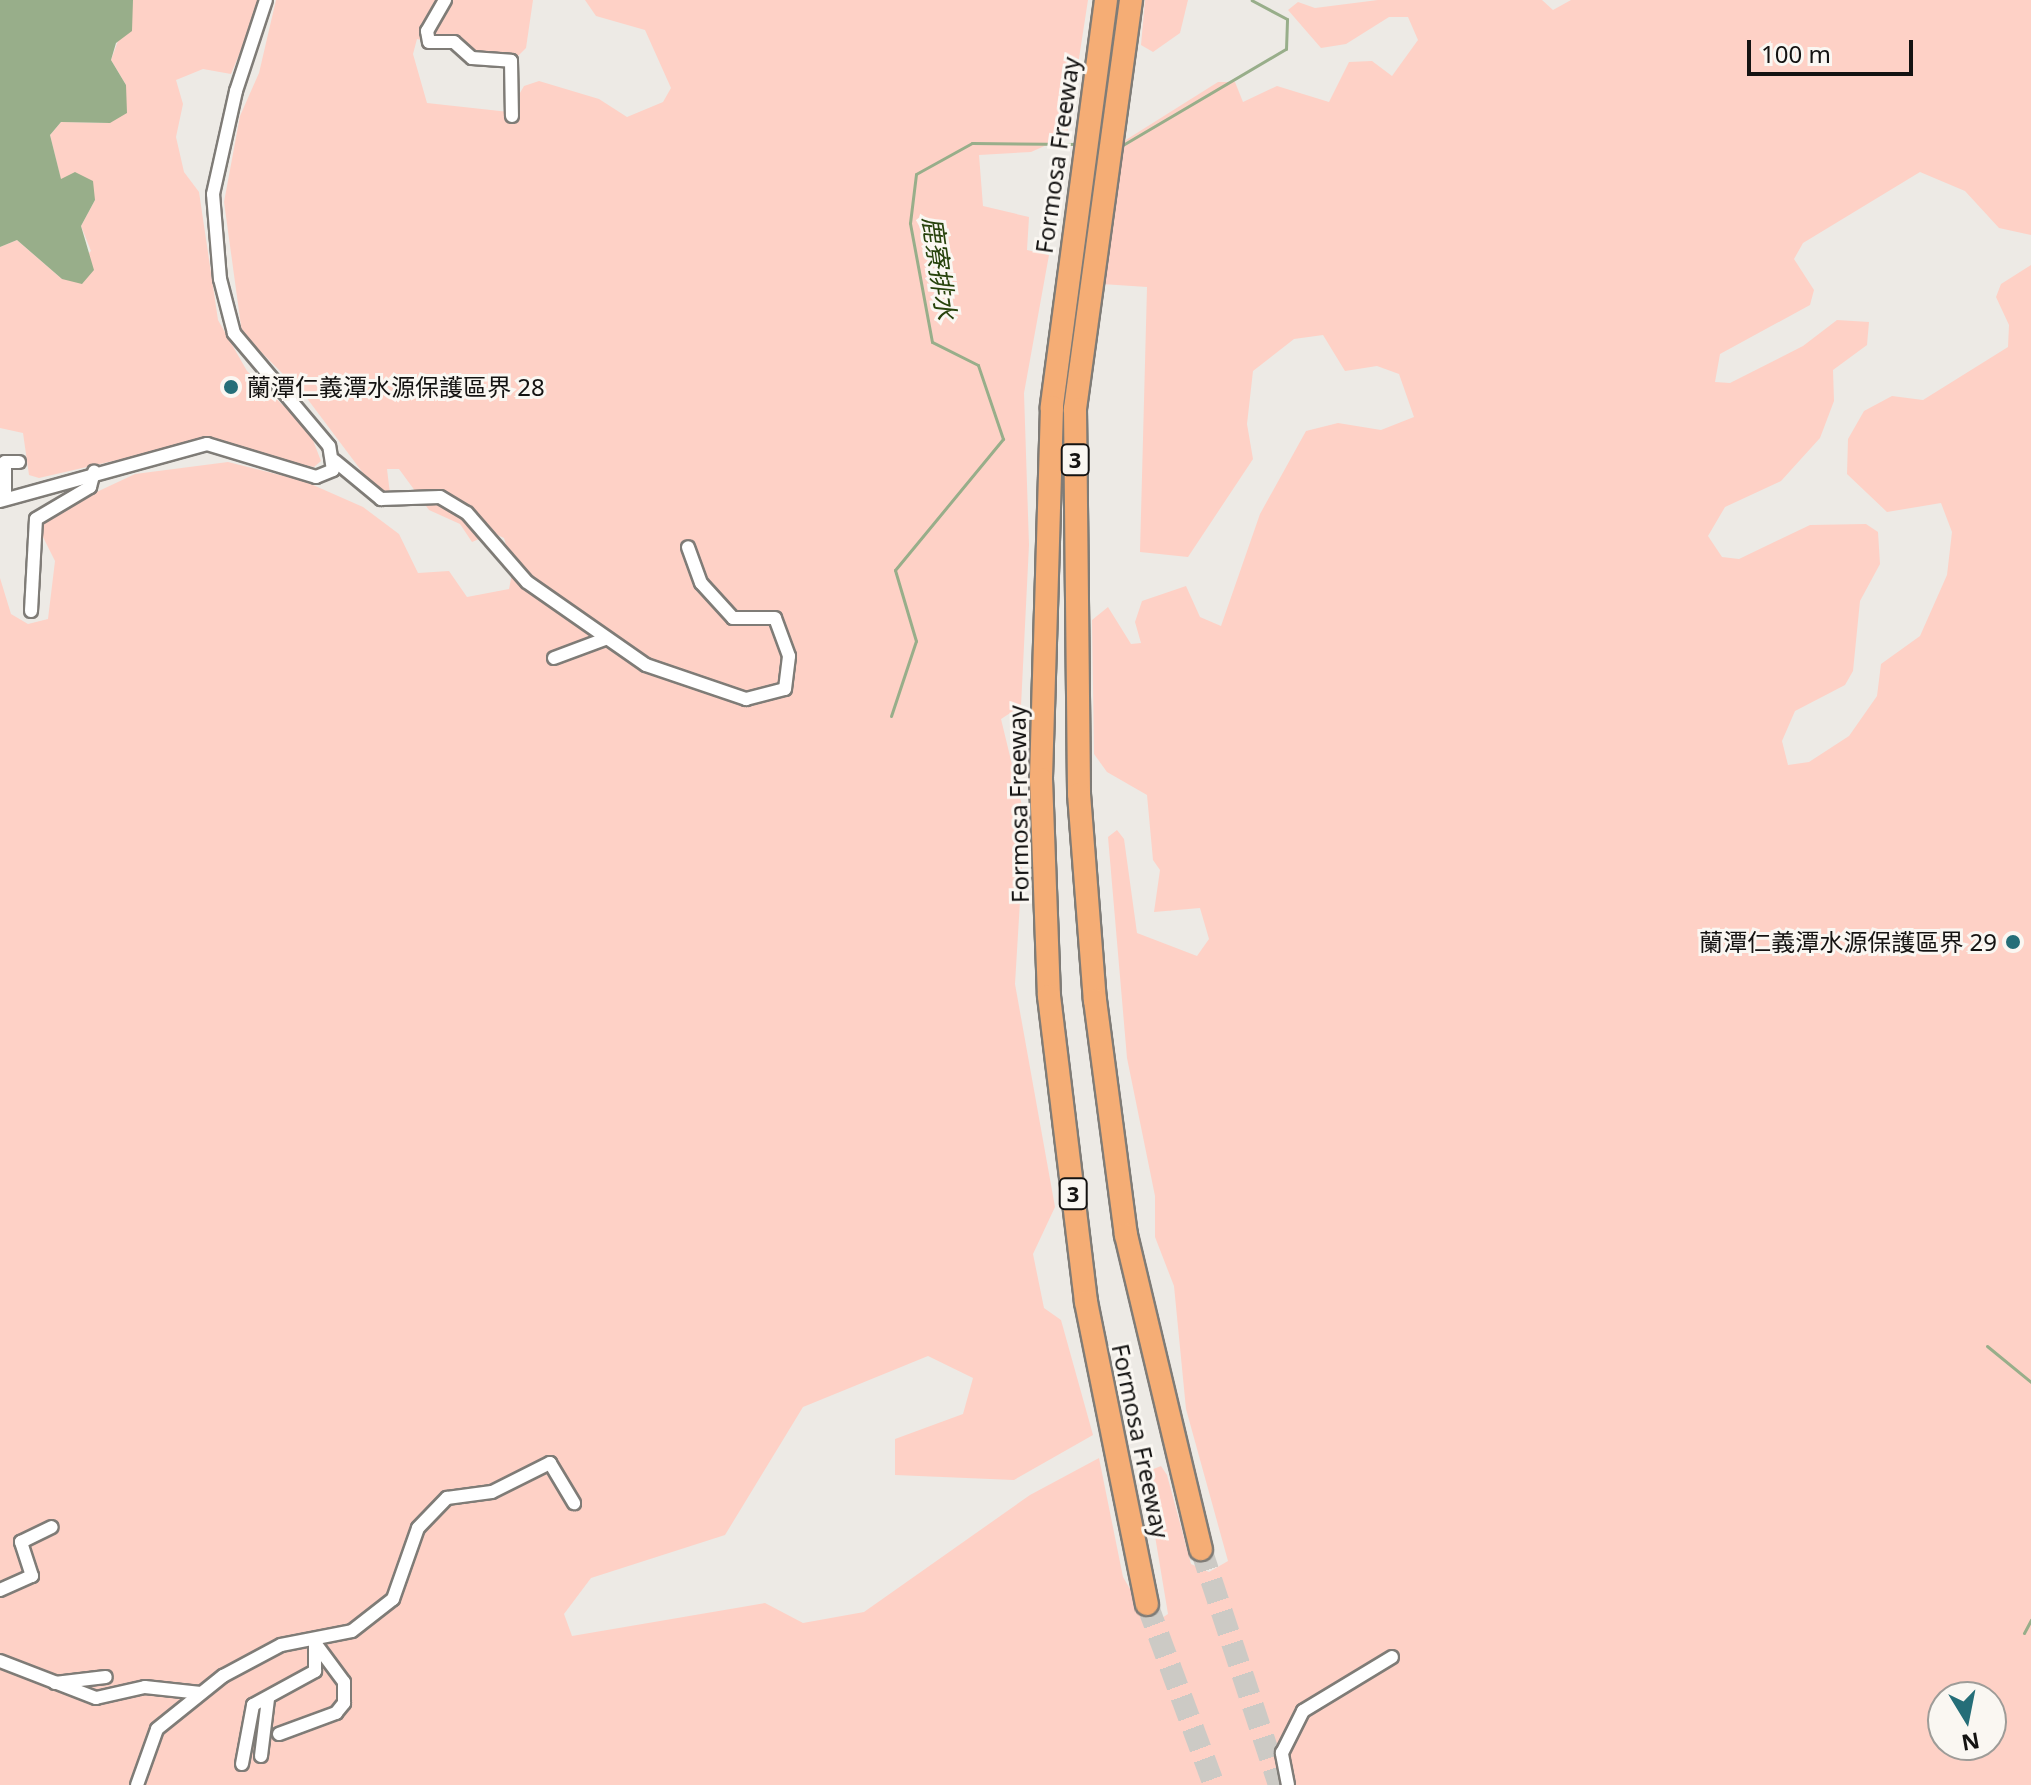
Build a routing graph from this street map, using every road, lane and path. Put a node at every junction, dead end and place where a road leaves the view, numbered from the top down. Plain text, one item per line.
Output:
1 (266, 0) edge
2 (445, 0) edge
3 (1106, 0) edge
4 (1131, 0) edge
5 (512, 116) dead end
6 (1083, 241) junction
7 (335, 461) junction
8 (19, 462) dead end
9 (94, 472) junction
10 (2, 500) edge
11 (688, 547) dead end
12 (31, 611) dead end
13 (605, 639) junction
14 (554, 658) dead end
15 (574, 1503) dead end
16 (52, 1527) dead end
17 (1201, 1549) tunnel mouth
18 (0, 1590) edge
19 (1147, 1604) tunnel mouth
20 (315, 1643) junction
21 (1392, 1657) dead end
22 (0, 1661) edge
23 (106, 1677) dead end
24 (52, 1683) junction
25 (201, 1693) junction
26 (268, 1699) junction
27 (279, 1734) dead end
28 (261, 1756) dead end
29 (242, 1764) dead end
30 (137, 1785) edge
31 (1288, 1785) edge

1 - 7 street
2 - 5 street
3 - 6 highway, Formosa Freeway / 3
4 - 6 highway, Formosa Freeway / 3
6 - 17 highway, Formosa Freeway / 3
6 - 19 highway, Formosa Freeway / 3
7 - 9 street
7 - 13 street
8 - 10 street
9 - 10 street
9 - 12 street
11 - 13 street
13 - 14 street
15 - 20 street
16 - 18 street
20 - 25 street
20 - 26 street
20 - 27 street
21 - 31 street
22 - 24 street
23 - 24 street
24 - 25 street
25 - 30 street
26 - 28 street
26 - 29 street

